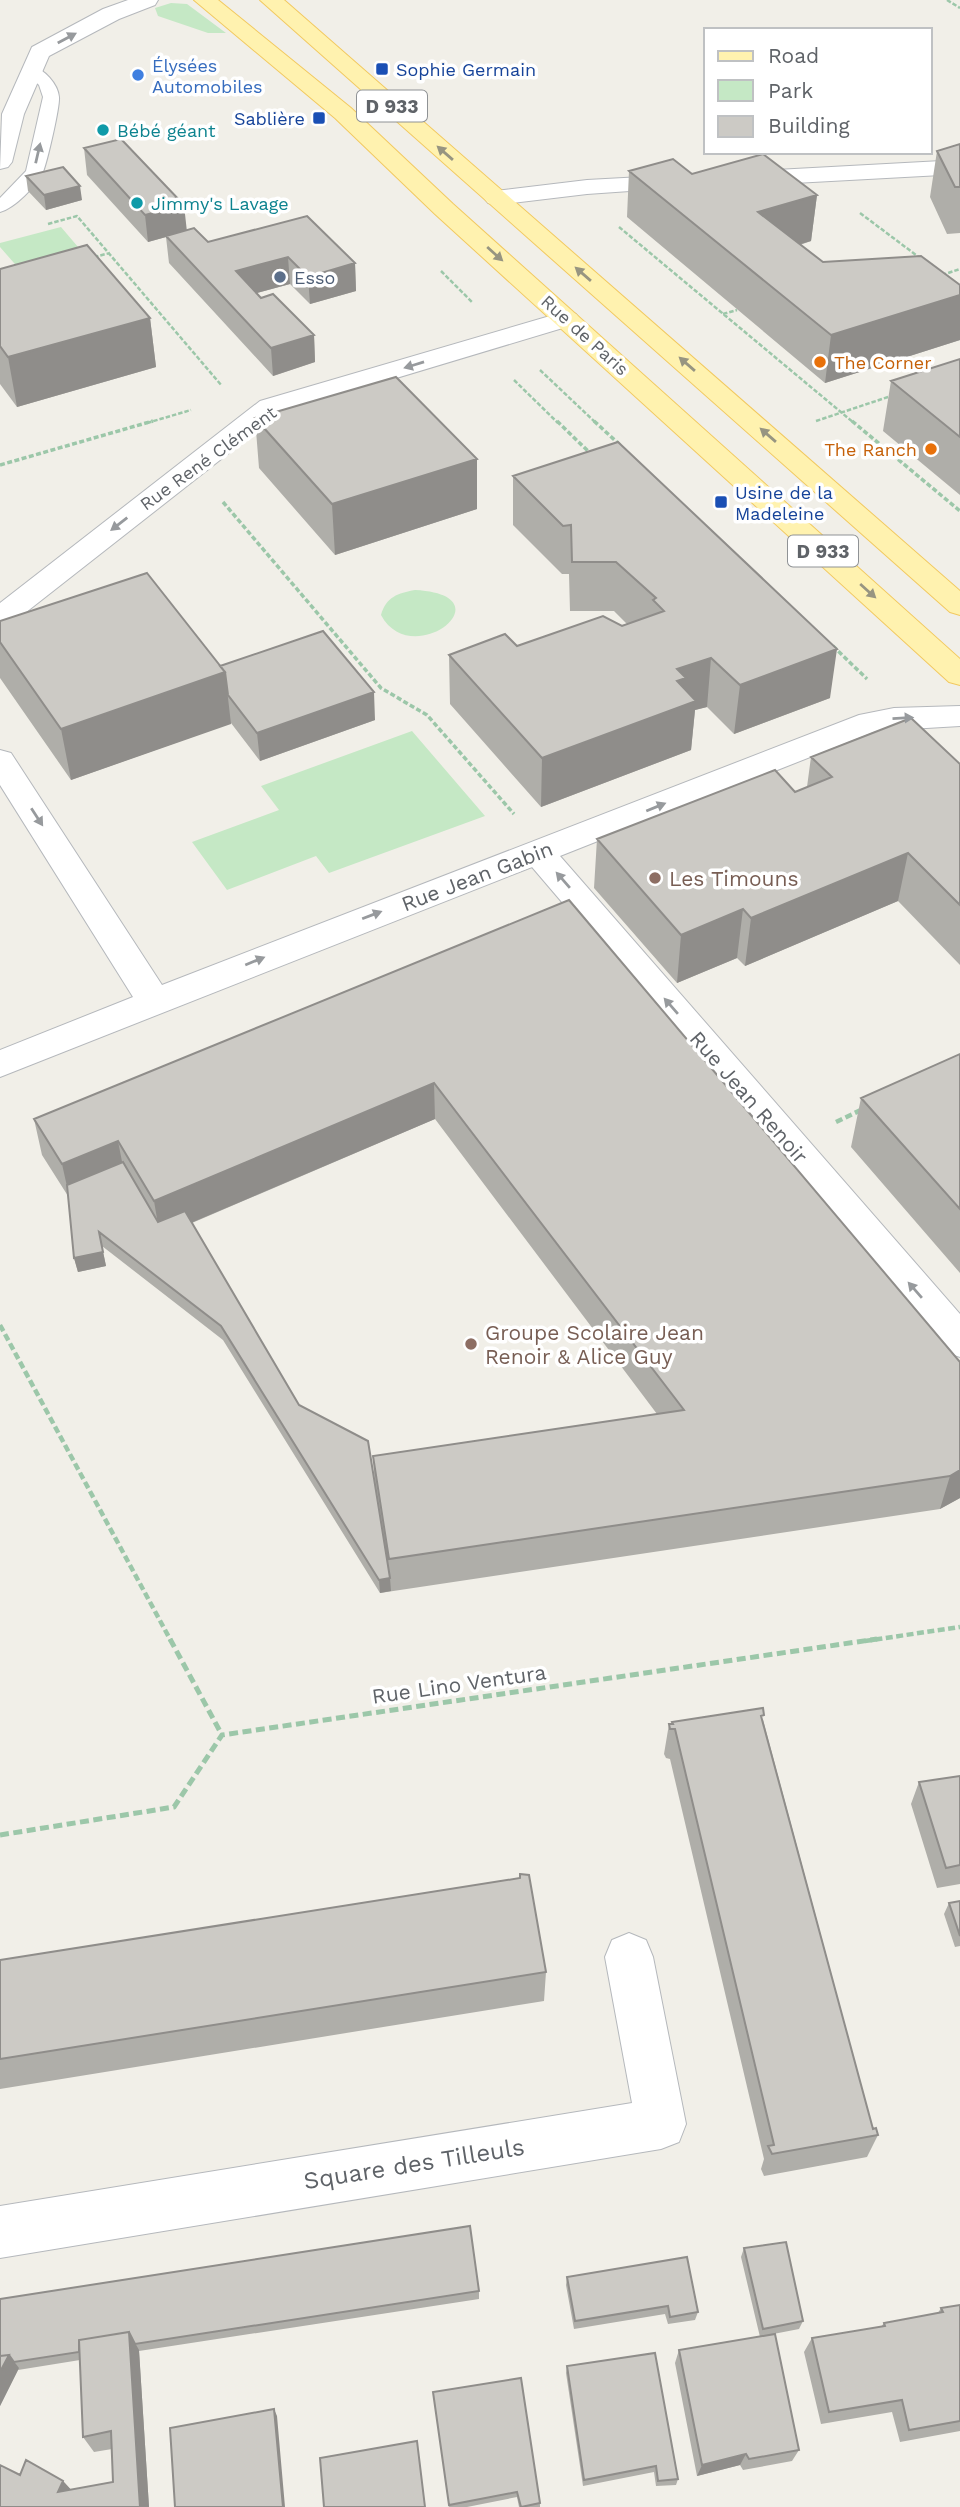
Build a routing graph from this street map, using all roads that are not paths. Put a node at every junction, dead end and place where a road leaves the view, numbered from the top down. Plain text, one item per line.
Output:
1 (89, 0) edge
2 (147, 0) edge
3 (205, 0) edge
4 (259, 0) edge
5 (279, 7) edge
6 (111, 14) junction
7 (32, 71) junction
8 (7, 107) edge
9 (0, 162) edge
10 (960, 167) edge
11 (496, 198) junction
12 (0, 207) edge
13 (567, 318) junction
14 (960, 606) edge
15 (0, 618) edge
16 (960, 675) edge
17 (960, 716) edge
18 (0, 760) edge
19 (539, 853) junction
20 (154, 1001) junction
21 (0, 1063) edge
22 (960, 1341) edge
23 (629, 1956) dead end
24 (0, 2232) edge

1 - 6 street
2 - 6 street
3 -> 13 main road, Rue de Paris / D 933
4 - 5 street
11 -> 5 main road, D 933
7 -> 6 street
7 - 8 street
12 -> 7 lane
8 - 9 street
10 - 11 street
14 -> 11 main road, D 933
13 -> 15 street, Rue René Clément
13 -> 16 main road, Rue de Paris / D 933
19 -> 17 street, Rue Jean Gabin
18 -> 20 street
20 -> 19 street, Rue Jean Gabin
22 -> 19 street, Rue Jean Renoir
20 - 21 street, Rue Jean Gabin
23 - 24 street, Square des Tilleuls

